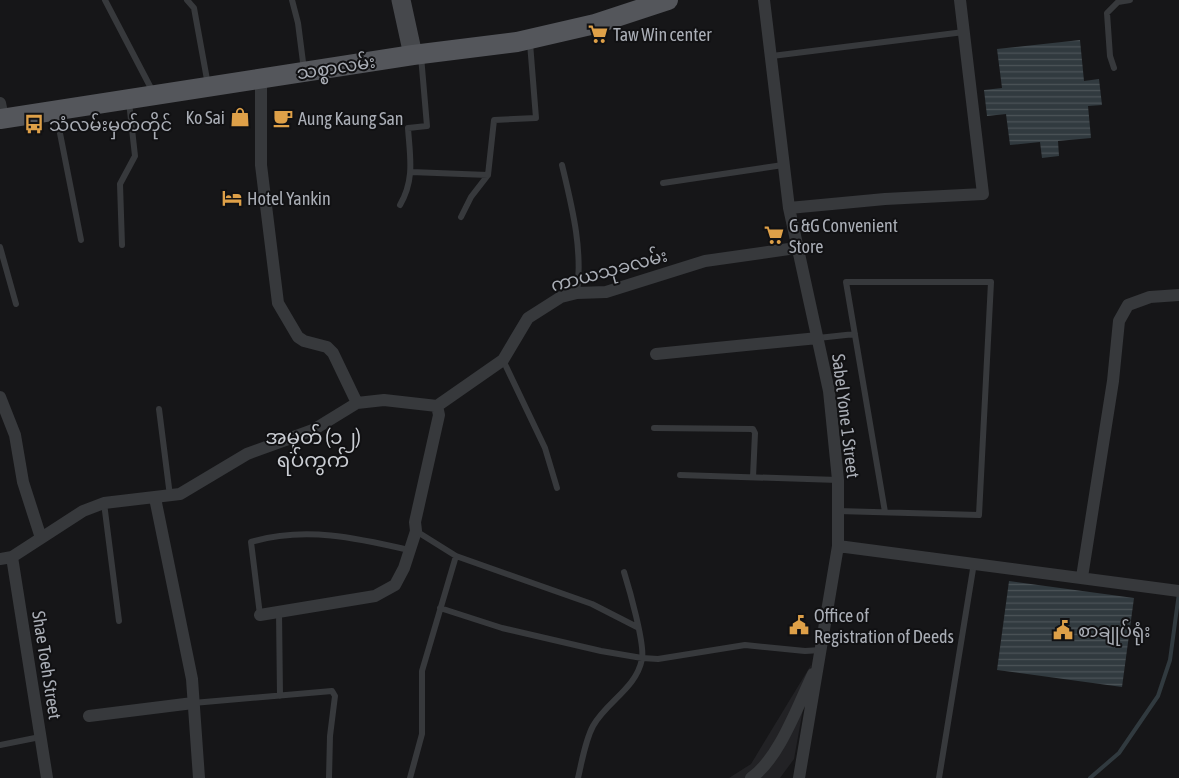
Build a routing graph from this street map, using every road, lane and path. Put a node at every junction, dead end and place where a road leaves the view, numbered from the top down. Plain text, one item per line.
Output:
1 (105, 0) edge
2 (187, 0) edge
3 (292, 0) edge
4 (402, 0) edge
5 (668, 0) edge
6 (764, 0) edge
7 (960, 0) edge
8 (1130, 0) edge
9 (964, 32) junction
10 (530, 39) junction
11 (417, 55) junction
12 (772, 56) junction
13 (1114, 68) dead end
14 (304, 72) junction
15 (261, 79) junction
16 (208, 86) junction
17 (154, 94) junction
18 (129, 98) junction
19 (55, 110) junction
20 (1, 113) edge
21 (562, 165) dead end
22 (783, 165) junction
23 (411, 172) junction
24 (488, 175) junction
25 (663, 183) dead end
26 (400, 205) dead end
27 (789, 208) junction
28 (461, 217) dead end
29 (81, 240) dead end
30 (122, 245) dead end
31 (0, 247) edge
32 (796, 248) junction
33 (577, 293) junction
34 (1179, 295) edge
35 (16, 304) dead end
36 (855, 334) junction
37 (818, 338) junction
38 (656, 354) dead end
39 (503, 360) junction
40 (0, 397) edge
41 (357, 403) junction
42 (437, 406) junction
43 (160, 409) dead end
44 (4, 420) edge
45 (654, 428) dead end
46 (680, 475) dead end
47 (753, 477) junction
48 (838, 480) junction
49 (557, 488) dead end
50 (170, 496) junction
51 (155, 498) junction
52 (104, 502) junction
53 (838, 511) junction
54 (885, 512) junction
55 (416, 531) junction
56 (41, 538) junction
57 (838, 546) junction
58 (410, 550) junction
59 (456, 556) junction
60 (6, 558) edge
61 (974, 563) junction
62 (624, 572) dead end
63 (1082, 577) junction
64 (1179, 592) edge
65 (440, 608) junction
66 (279, 612) junction
67 (260, 615) joint
68 (120, 621) dead end
69 (637, 627) junction
70 (820, 656) junction
71 (642, 658) junction
72 (280, 696) junction
73 (193, 703) junction
74 (89, 716) dead end
75 (40, 737) junction
76 (0, 745) edge
77 (47, 778) edge
78 (199, 778) edge
79 (329, 778) edge
80 (410, 778) edge
81 (578, 778) edge
82 (751, 778) edge
83 (799, 778) edge
84 (939, 778) edge

1 - 17 lane
2 - 16 lane
3 - 14 lane
4 - 11 main road
5 - 10 main road, သစ္စာလမ်း
6 - 12 street, Sabel Yone 1 Street
7 - 9 street
8 - 13 lane
9 - 12 lane
9 - 27 street
10 - 11 main road, သစ္စာလမ်း
10 - 24 lane
11 - 14 main road, သစ္စာလမ်း
11 - 23 lane
12 - 22 street, Sabel Yone 1 Street
14 - 15 main road, သစ္စာလမ်း
15 - 16 main road, သစ္စာလမ်း
15 - 41 street
16 - 17 main road, သစ္စာလမ်း
17 - 18 main road, သစ္စာလမ်း
18 - 19 main road, သစ္စာလမ်း
18 - 30 lane
19 - 20 main road, သစ္စာလမ်း
19 - 29 lane
21 - 33 lane
22 - 25 lane
22 - 27 street, Sabel Yone 1 Street
23 - 24 lane
23 - 26 lane
24 - 28 lane
27 - 32 street, Sabel Yone 1 Street
31 - 35 lane
32 - 33 street, ကာယသုခလမ်း
32 - 37 street, Sabel Yone 1 Street
33 - 39 street, ကာယသုခလမ်း
34 - 63 street
36 - 37 lane
36 - 54 lane
36 - 54 lane
37 - 38 street
37 - 48 street, Sabel Yone 1 Street
39 - 42 street, ကာယသုခလမ်း
39 - 49 lane
40 - 44 street
41 - 42 street
41 - 50 street
42 - 55 street
43 - 50 lane
44 - 56 street
45 - 47 lane
46 - 47 lane
47 - 48 lane
48 - 53 street, Sabel Yone 1 Street
50 - 51 street
51 - 52 street
51 - 73 street
52 - 56 street
52 - 68 lane
53 - 54 lane
53 - 57 street, Sabel Yone 1 Street
55 - 58 street
55 - 59 lane
56 - 60 street
57 - 61 street
57 - 70 street, Sabel Yone 1 Street
58 - 66 street
58 - 67 lane
59 - 65 lane
59 - 69 lane
60 - 75 street, Shae Toeh Street
61 - 63 street
61 - 84 lane
62 - 69 lane
63 - 64 street
65 - 71 lane
65 - 80 lane
66 - 67 street
66 - 72 lane
69 - 71 lane
70 - 71 lane
70 - 82 street
70 - 83 street, Sabel Yone 1 Street
71 - 81 lane
72 - 73 lane
72 - 79 lane
73 - 74 street
73 - 78 street
75 - 76 lane
75 - 77 street, Shae Toeh Street

